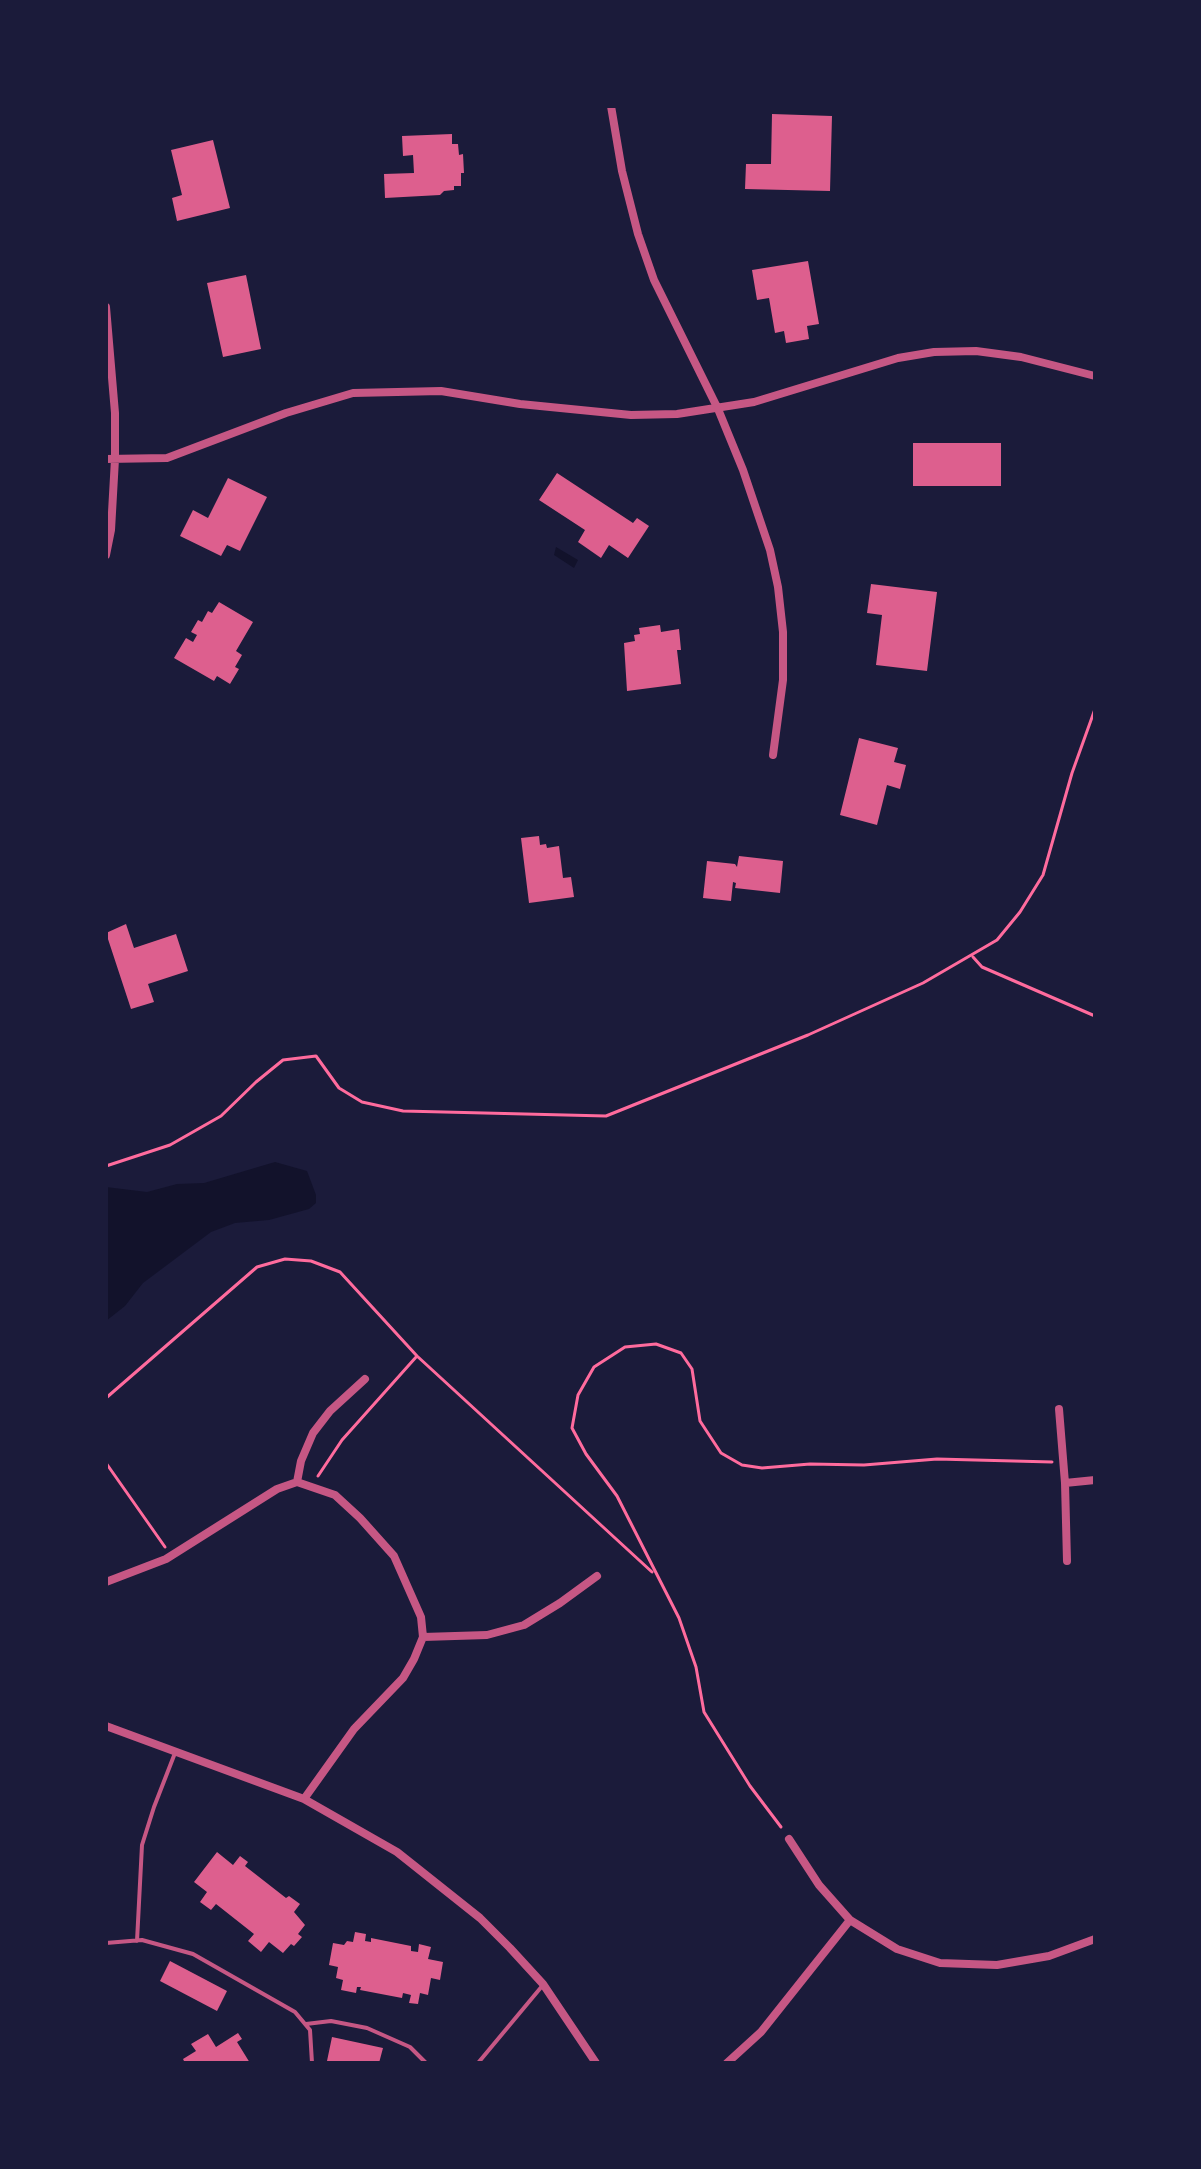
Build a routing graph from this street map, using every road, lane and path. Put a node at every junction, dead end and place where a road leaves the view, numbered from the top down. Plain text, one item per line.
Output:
1 (611, 106) edge
2 (106, 307) edge
3 (1095, 376) edge
4 (718, 409) junction
5 (111, 459) edge
6 (106, 555) edge
7 (1095, 709) edge
8 (773, 755) dead end
9 (972, 956) junction
10 (1095, 1016) edge
11 (106, 1166) edge
12 (417, 1356) junction
13 (365, 1379) dead end
14 (106, 1398) edge
15 (1059, 1409) dead end
16 (1064, 1462) junction
17 (106, 1463) edge
18 (1095, 1480) edge
19 (297, 1482) junction
20 (1065, 1483) junction
21 (313, 1488) junction
22 (171, 1556) junction
23 (1067, 1561) dead end
24 (655, 1574) junction
25 (597, 1576) dead end
26 (106, 1582) edge
27 (423, 1637) junction
28 (106, 1726) edge
29 (176, 1751) junction
30 (304, 1799) junction
31 (789, 1839) joint
32 (850, 1920) junction
33 (1095, 1939) edge
34 (137, 1941) junction
35 (106, 1943) edge
36 (543, 1984) junction
37 (306, 2024) junction
38 (312, 2063) edge
39 (426, 2063) edge
40 (478, 2063) edge
41 (596, 2063) edge
42 (727, 2063) edge

1 - 4 street
2 - 5 street
3 - 4 street
4 - 5 street
4 - 8 street
5 - 6 street
7 - 9 path
9 - 10 path
9 - 11 path
12 - 14 path
12 - 21 path
12 - 24 path
13 - 19 street
15 - 16 street
16 - 20 street
16 - 24 path
17 - 22 path
18 - 20 street
19 - 21 street
19 - 22 street
20 - 23 street
21 - 27 street
22 - 26 street
24 - 31 path
25 - 27 street
27 - 30 street
28 - 29 street
29 - 30 street
29 - 34 lane
30 - 36 street
31 - 32 street
32 - 33 street
32 - 42 street
34 - 35 lane
34 - 37 lane
36 - 40 lane
36 - 41 street
37 - 38 lane
37 - 39 lane

